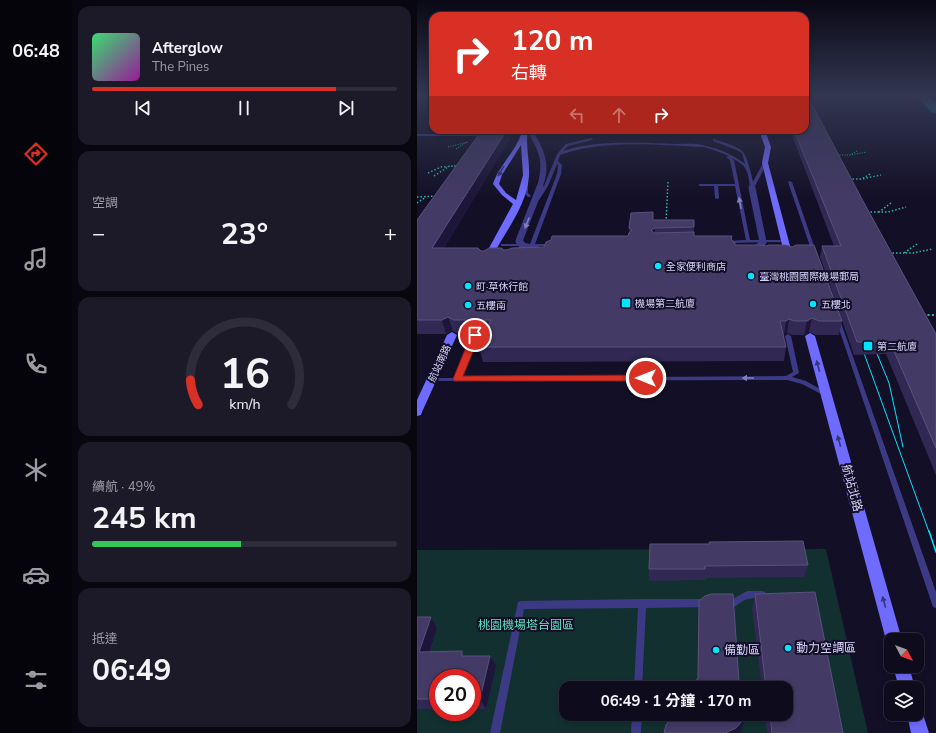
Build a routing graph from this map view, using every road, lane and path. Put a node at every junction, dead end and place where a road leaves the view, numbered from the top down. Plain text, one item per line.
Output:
1 (524, 134) edge
2 (532, 134) edge
3 (764, 134) edge
4 (417, 135) edge
5 (485, 135) edge
6 (523, 139) junction
7 (591, 139) dead end
8 (714, 140) dead end
9 (448, 147) dead end
10 (456, 148) dead end
11 (857, 151) dead end
12 (867, 152) dead end
13 (723, 153) junction
14 (559, 154) junction
15 (832, 155) edge
16 (850, 155) junction
17 (556, 161) junction
18 (765, 163) junction
19 (450, 166) junction
20 (461, 166) edge
21 (749, 170) junction
22 (428, 173) dead end
23 (870, 174) dead end
24 (881, 175) dead end
25 (434, 176) dead end
26 (844, 179) edge
27 (862, 179) junction
28 (668, 181) dead end
29 (525, 182) junction
30 (790, 182) dead end
31 (700, 185) dead end
32 (716, 185) junction
33 (737, 185) junction
34 (543, 186) junction
35 (752, 188) junction
36 (426, 196) junction
37 (439, 196) edge
38 (529, 196) dead end
39 (417, 197) edge
40 (717, 198) dead end
41 (417, 203) edge
42 (891, 203) dead end
43 (516, 204) junction
44 (906, 207) dead end
45 (867, 212) edge
46 (879, 212) junction
47 (665, 225) edge
48 (500, 234) junction
49 (781, 237) junction
50 (748, 241) junction
51 (717, 242) edge
52 (560, 244) edge
53 (917, 244) dead end
54 (502, 245) junction
55 (532, 245) junction
56 (778, 247) edge
57 (932, 248) dead end
58 (508, 249) edge
59 (549, 250) edge
60 (743, 251) edge
61 (882, 253) edge
62 (904, 253) junction
63 (789, 257) edge
64 (816, 257) edge
65 (487, 260) edge
66 (836, 314) edge
67 (922, 315) edge
68 (936, 315) edge
69 (452, 335) dead end
70 (475, 335) dead end
71 (788, 336) dead end
72 (810, 336) dead end
73 (787, 378) junction
74 (457, 379) junction
75 (431, 380) junction
76 (827, 396) junction
77 (417, 412) edge
78 (769, 595) edge
79 (642, 603) junction
80 (936, 604) edge
81 (892, 633) edge
82 (638, 681) edge
83 (637, 721) edge
84 (917, 721) edge
85 (495, 733) edge
86 (636, 733) edge
87 (920, 733) edge

1 - 6 street
2 - 34 street
3 - 18 street
4 - 5 lane
6 - 29 street
6 -> 43 street
7 - 14 lane
8 - 21 lane
9 - 10 path
11 - 16 path
12 - 16 path
13 - 14 lane
13 - 21 lane
13 - 33 lane
14 - 17 lane
15 - 16 path
17 - 34 lane
17 - 55 lane
18 - 35 lane
18 - 49 street
19 - 20 path
19 - 22 path
19 - 25 path
21 - 35 lane
23 - 27 path
24 - 27 path
26 - 27 path
28 - 47 path
29 - 38 lane
29 - 43 street
30 - 64 lane
31 - 32 lane
32 - 33 lane
32 - 40 lane
50 -> 33 lane
34 -> 59 street, bridge
35 - 60 street, bridge
36 - 37 path
36 - 39 path
36 - 41 path
42 - 46 path
43 - 48 street
44 - 46 path
45 - 46 path
48 - 54 lane
48 - 65 street
49 - 50 lane
49 - 56 lane
49 - 63 street
50 - 51 lane
52 - 55 lane
53 - 62 path
54 - 55 lane
54 - 58 lane
57 - 62 path
61 - 62 path
66 - 80 lane
67 - 68 path
69 - 75 street, 航站南路
70 - 74 lane
71 - 73 lane
76 -> 72 street, 航站北路
73 -> 74 lane
73 - 76 lane
74 - 75 lane
75 - 77 street, 航站南路
81 -> 76 street, 航站北路
78 - 79 lane
79 - 82 lane
79 - 85 lane
83 - 86 lane
84 - 87 street

